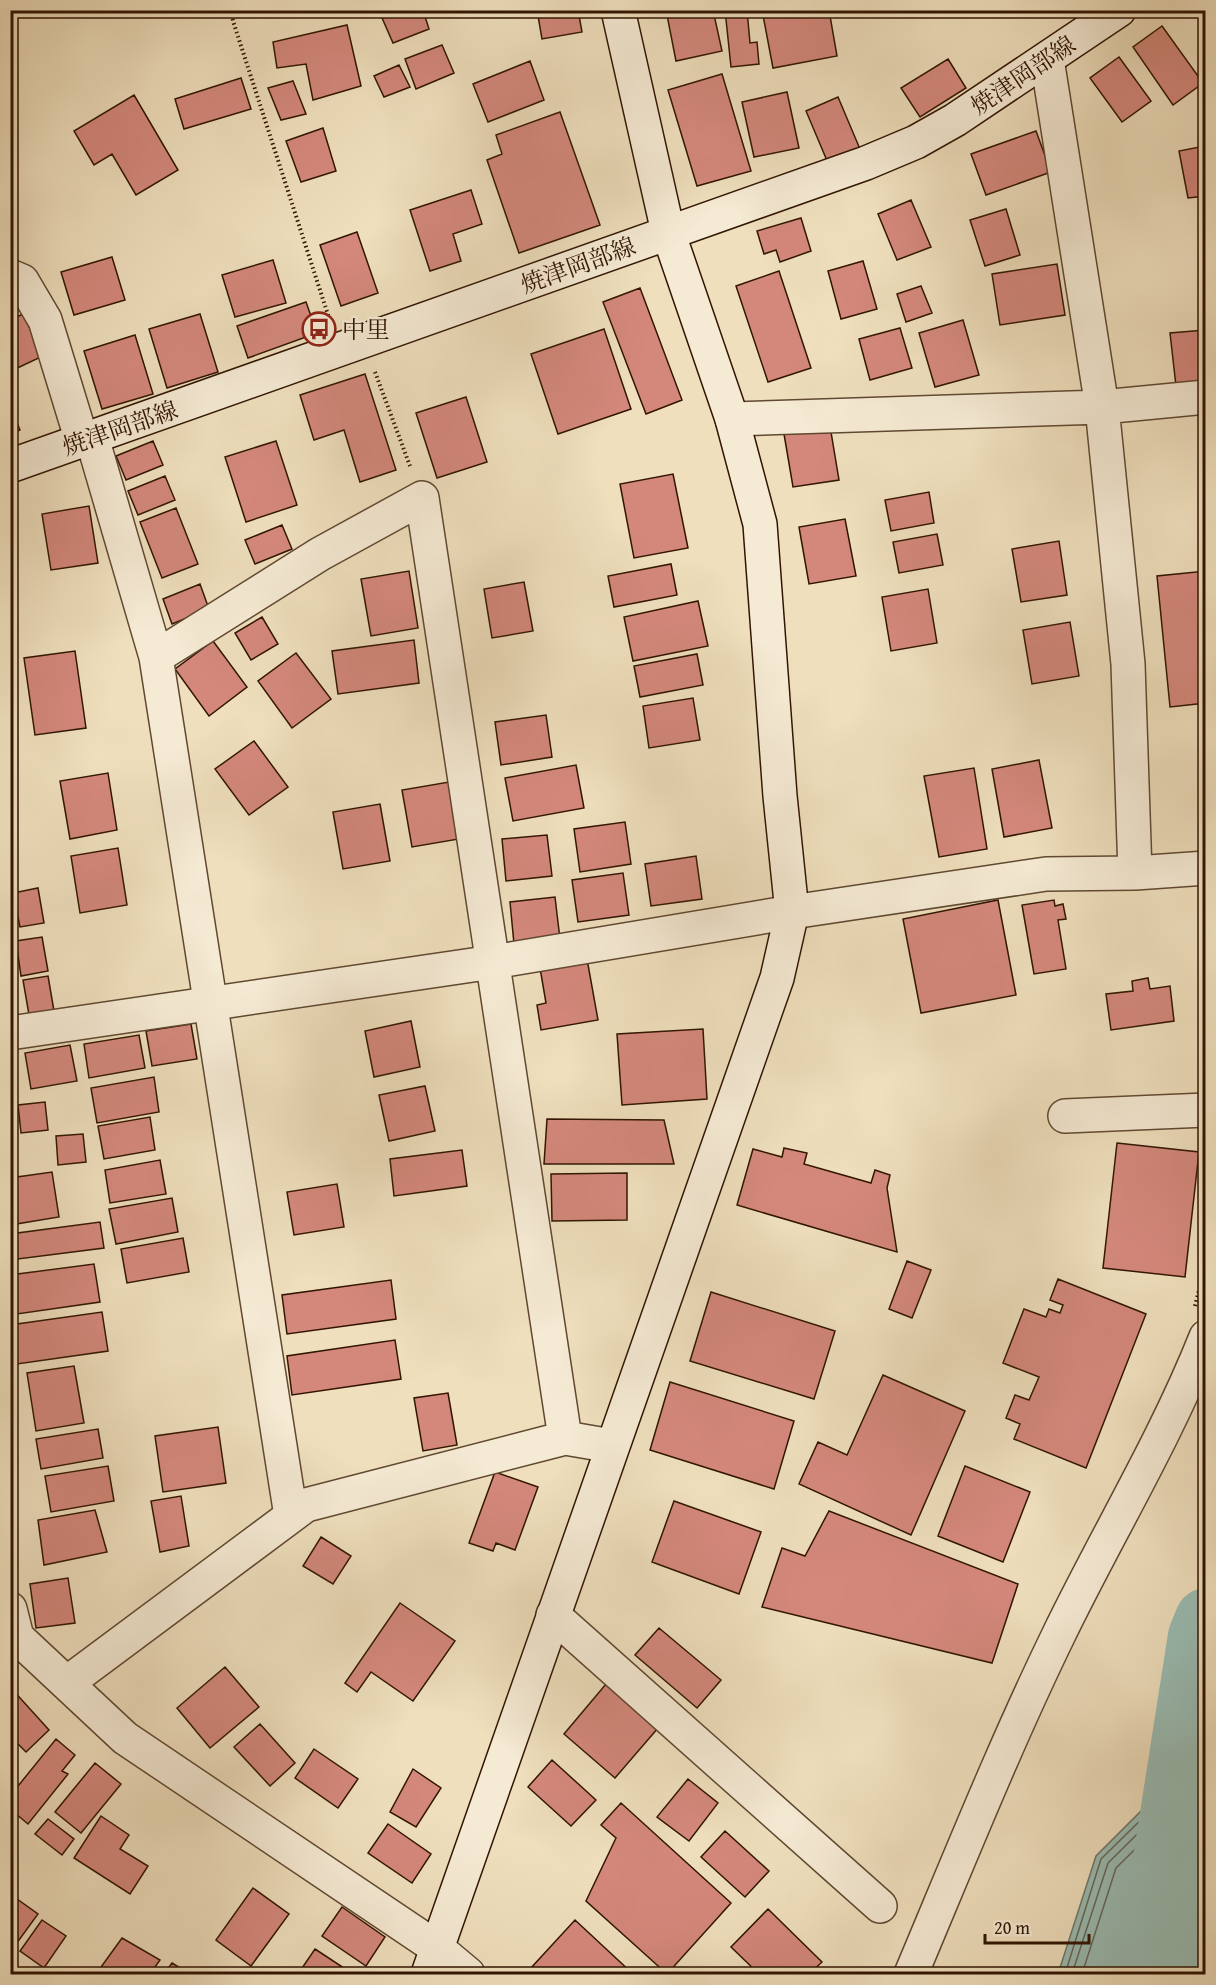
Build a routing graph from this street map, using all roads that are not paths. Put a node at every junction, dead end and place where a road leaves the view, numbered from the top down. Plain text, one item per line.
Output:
1 (618, 10) edge
2 (1119, 10) edge
3 (1047, 59) junction
4 (668, 232) junction
5 (10, 276) edge
6 (1206, 397) edge
7 (1102, 407) junction
8 (732, 419) junction
9 (87, 439) junction
10 (10, 466) edge
11 (156, 657) junction
12 (1206, 868) edge
13 (1135, 873) junction
14 (792, 912) junction
15 (493, 962) junction
16 (210, 1003) junction
17 (10, 1033) edge
18 (1206, 1110) edge
19 (1065, 1116) dead end
20 (1206, 1337) edge
21 (566, 1438) junction
22 (612, 1446) junction
23 (291, 1516) junction
24 (10, 1609) edge
25 (553, 1615) junction
26 (67, 1683) junction
27 (880, 1906) dead end
28 (432, 1961) edge
29 (468, 1974) edge
30 (911, 1974) edge

1 - 4 street
2 - 3 street, 焼津岡部線
3 - 4 street, 焼津岡部線
3 - 7 street
4 - 8 street
4 - 9 street, 焼津岡部線
5 - 9 street
6 - 7 street
7 - 8 street
7 - 13 street
8 - 14 street
9 - 10 street, 焼津岡部線
9 - 11 street
11 - 15 street
11 - 16 street
12 - 13 street
13 - 14 street
14 - 15 street
14 - 22 street
15 - 16 street
15 - 21 street
16 - 17 street
16 - 23 street
18 - 19 street
20 - 30 street
21 - 22 street
21 - 23 street
22 - 25 street
23 - 26 street
24 - 26 street
25 - 27 street
25 - 28 street
26 - 28 street
28 - 29 street

